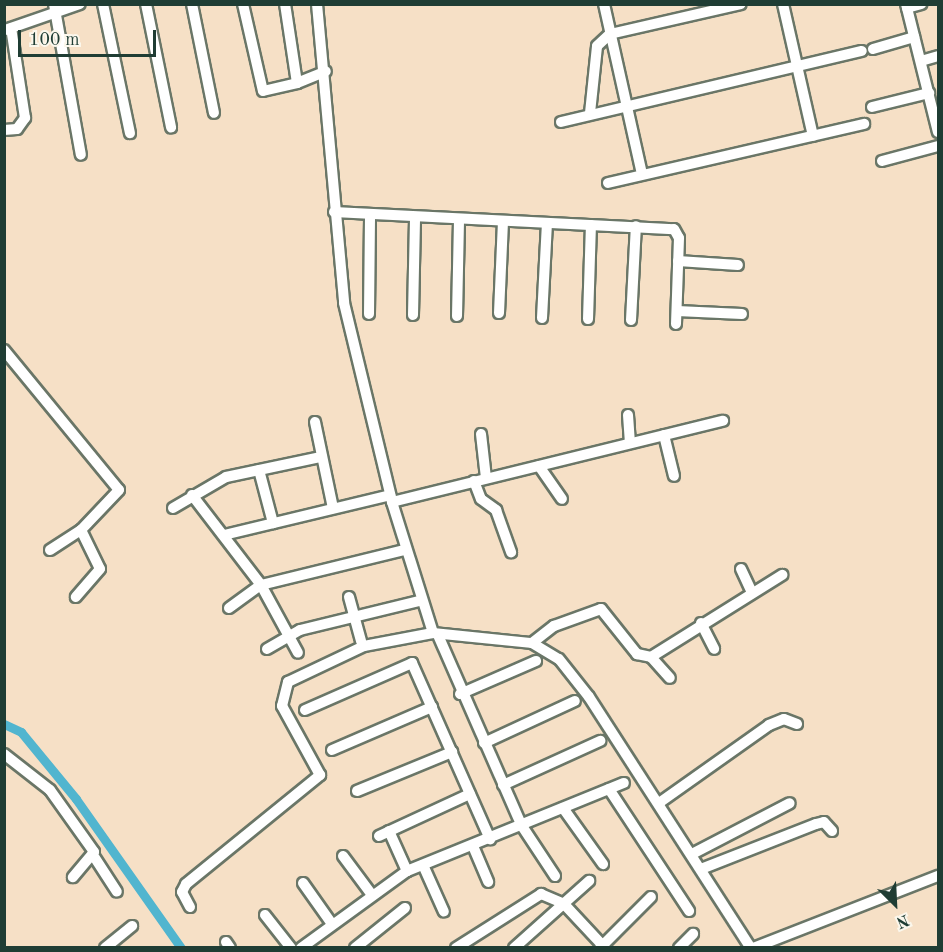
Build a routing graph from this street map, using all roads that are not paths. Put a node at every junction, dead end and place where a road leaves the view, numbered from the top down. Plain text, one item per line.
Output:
1 (80, 4) edge
2 (103, 4) edge
3 (146, 4) edge
4 (192, 4) edge
5 (243, 4) edge
6 (285, 4) edge
7 (316, 4) edge
8 (603, 4) edge
9 (741, 4) edge
10 (783, 4) edge
11 (921, 4) edge
12 (906, 6) edge
13 (55, 9) edge
14 (8, 29) edge
15 (610, 34) junction
16 (914, 37) junction
17 (939, 56) edge
18 (921, 61) junction
19 (797, 64) junction
20 (326, 71) junction
21 (297, 83) junction
22 (929, 93) junction
23 (625, 103) junction
24 (872, 107) dead end
25 (936, 112) edge
26 (214, 113) dead end
27 (590, 113) junction
28 (561, 122) dead end
29 (864, 124) dead end
30 (171, 127) dead end
31 (4, 130) edge
32 (939, 132) edge
33 (130, 133) dead end
34 (813, 136) junction
35 (939, 146) edge
36 (81, 155) dead end
37 (882, 161) dead end
38 (642, 174) junction
39 (608, 183) dead end
40 (334, 212) junction
41 (370, 215) junction
42 (415, 217) junction
43 (459, 219) junction
44 (503, 221) junction
45 (548, 223) junction
46 (591, 225) junction
47 (636, 226) junction
48 (678, 261) junction
49 (738, 265) dead end
50 (677, 311) junction
51 (369, 314) dead end
52 (499, 314) dead end
53 (742, 314) dead end
54 (413, 315) dead end
55 (457, 316) dead end
56 (542, 318) dead end
57 (588, 319) dead end
58 (631, 320) dead end
59 (676, 324) dead end
60 (4, 350) edge
61 (628, 415) dead end
62 (723, 421) dead end
63 (315, 422) dead end
64 (481, 434) dead end
65 (664, 435) junction
66 (630, 443) junction
67 (320, 457) junction
68 (539, 466) junction
69 (259, 470) junction
70 (674, 476) dead end
71 (486, 478) junction
72 (474, 481) junction
73 (192, 495) junction
74 (391, 499) junction
75 (562, 499) dead end
76 (173, 508) dead end
77 (333, 508) junction
78 (273, 523) junction
79 (81, 530) junction
80 (224, 535) junction
81 (50, 550) dead end
82 (405, 550) junction
83 (511, 552) dead end
84 (741, 569) dead end
85 (782, 575) dead end
86 (261, 585) junction
87 (752, 593) junction
88 (76, 597) dead end
89 (349, 597) dead end
90 (419, 601) junction
91 (229, 608) dead end
92 (354, 617) junction
93 (701, 623) junction
94 (291, 633) junction
95 (435, 634) junction
96 (361, 641) dead end
97 (532, 643) junction
98 (267, 649) dead end
99 (714, 649) dead end
100 (298, 653) dead end
101 (651, 657) junction
102 (536, 661) dead end
103 (670, 678) dead end
104 (460, 694) junction
105 (575, 701) dead end
106 (432, 707) junction
107 (305, 711) dead end
108 (797, 724) dead end
109 (600, 741) dead end
110 (483, 743) junction
111 (332, 750) dead end
112 (452, 752) junction
113 (7, 759) edge
114 (624, 783) dead end
115 (503, 784) junction
116 (609, 789) junction
117 (357, 791) dead end
118 (470, 794) junction
119 (659, 803) junction
120 (790, 803) dead end
121 (564, 808) junction
122 (522, 826) junction
123 (832, 831) dead end
124 (490, 839) junction
125 (472, 846) junction
126 (692, 854) junction
127 (343, 856) dead end
128 (95, 858) junction
129 (603, 864) dead end
130 (423, 865) junction
131 (701, 869) junction
132 (407, 871) junction
133 (555, 876) dead end
134 (939, 876) edge
135 (73, 877) dead end
136 (589, 881) dead end
137 (488, 882) dead end
138 (303, 883) dead end
139 (117, 892) dead end
140 (372, 894) junction
141 (651, 897) dead end
142 (564, 904) junction
143 (190, 907) dead end
144 (405, 908) dead end
145 (689, 911) dead end
146 (444, 912) dead end
147 (266, 915) dead end
148 (332, 924) junction
149 (132, 926) dead end
150 (693, 934) dead end
151 (602, 947) edge
152 (105, 948) edge
153 (291, 948) edge
154 (301, 948) edge
155 (355, 948) edge
156 (456, 948) edge
157 (514, 948) edge
158 (679, 948) edge
159 (752, 948) edge

1 - 13 street
2 - 33 street
3 - 30 street
4 - 26 street
5 - 21 street
6 - 21 street
7 - 20 street
8 - 15 street
9 - 15 street
10 - 19 street
11 - 12 street
12 - 16 street
13 - 14 street
13 - 36 street
14 - 31 street
15 - 23 street
15 - 27 street
16 - 18 street
16 - 19 street
17 - 18 street
18 - 22 street
19 - 23 street
19 - 34 street
20 - 21 street
20 - 40 street
22 - 24 street
22 - 25 street
23 - 27 street
23 - 38 street
25 - 32 street
27 - 28 street
29 - 34 street
34 - 38 street
35 - 37 street
38 - 39 street
40 - 41 street
40 - 74 street
41 - 42 street
41 - 51 street
42 - 43 street
42 - 54 street
43 - 44 street
43 - 55 street
44 - 45 street
44 - 52 street
45 - 46 street
45 - 56 street
46 - 47 street
46 - 57 street
47 - 48 street
47 - 58 street
48 - 49 street
48 - 50 street
50 - 53 street
50 - 59 street
60 - 79 street
61 - 66 street
62 - 65 street
63 - 67 street
64 - 71 street
65 - 66 street
65 - 70 street
66 - 68 street
67 - 69 street
67 - 77 street
68 - 71 street
68 - 75 street
69 - 73 street
69 - 78 street
71 - 72 street
72 - 74 street
72 - 83 street
73 - 76 street
73 - 80 street
74 - 77 street
74 - 82 street
77 - 78 street
78 - 80 street
79 - 81 street
79 - 88 street
80 - 86 street
82 - 86 street
82 - 90 street
84 - 87 street
85 - 87 street
86 - 91 street
86 - 94 street
87 - 93 street
89 - 92 street
90 - 92 street
90 - 95 street
92 - 94 street
92 - 96 street
93 - 99 street
93 - 101 street
94 - 98 street
94 - 100 street
95 - 97 street
95 - 104 street
95 - 143 street
97 - 101 street
97 - 119 street
101 - 103 street
102 - 104 street
104 - 110 street
105 - 110 street
106 - 107 street
106 - 111 street
106 - 112 street
108 - 119 street
109 - 115 street
110 - 115 street
112 - 117 street
112 - 118 street
113 - 128 street
114 - 116 street
115 - 122 street
116 - 121 street
116 - 145 street
118 - 124 street
118 - 132 street
119 - 126 street
120 - 126 street
121 - 122 street
121 - 129 street
122 - 124 street
122 - 133 street
123 - 131 street
124 - 125 street
125 - 130 street
125 - 137 street
126 - 131 street
127 - 140 street
128 - 135 street
128 - 139 street
130 - 132 street
130 - 146 street
131 - 159 street
132 - 140 street
134 - 159 street
136 - 142 street
138 - 148 street
140 - 148 street
141 - 151 street
142 - 151 street
142 - 156 street
142 - 157 street
144 - 155 street
147 - 153 street
148 - 154 street
149 - 152 street
150 - 158 street

